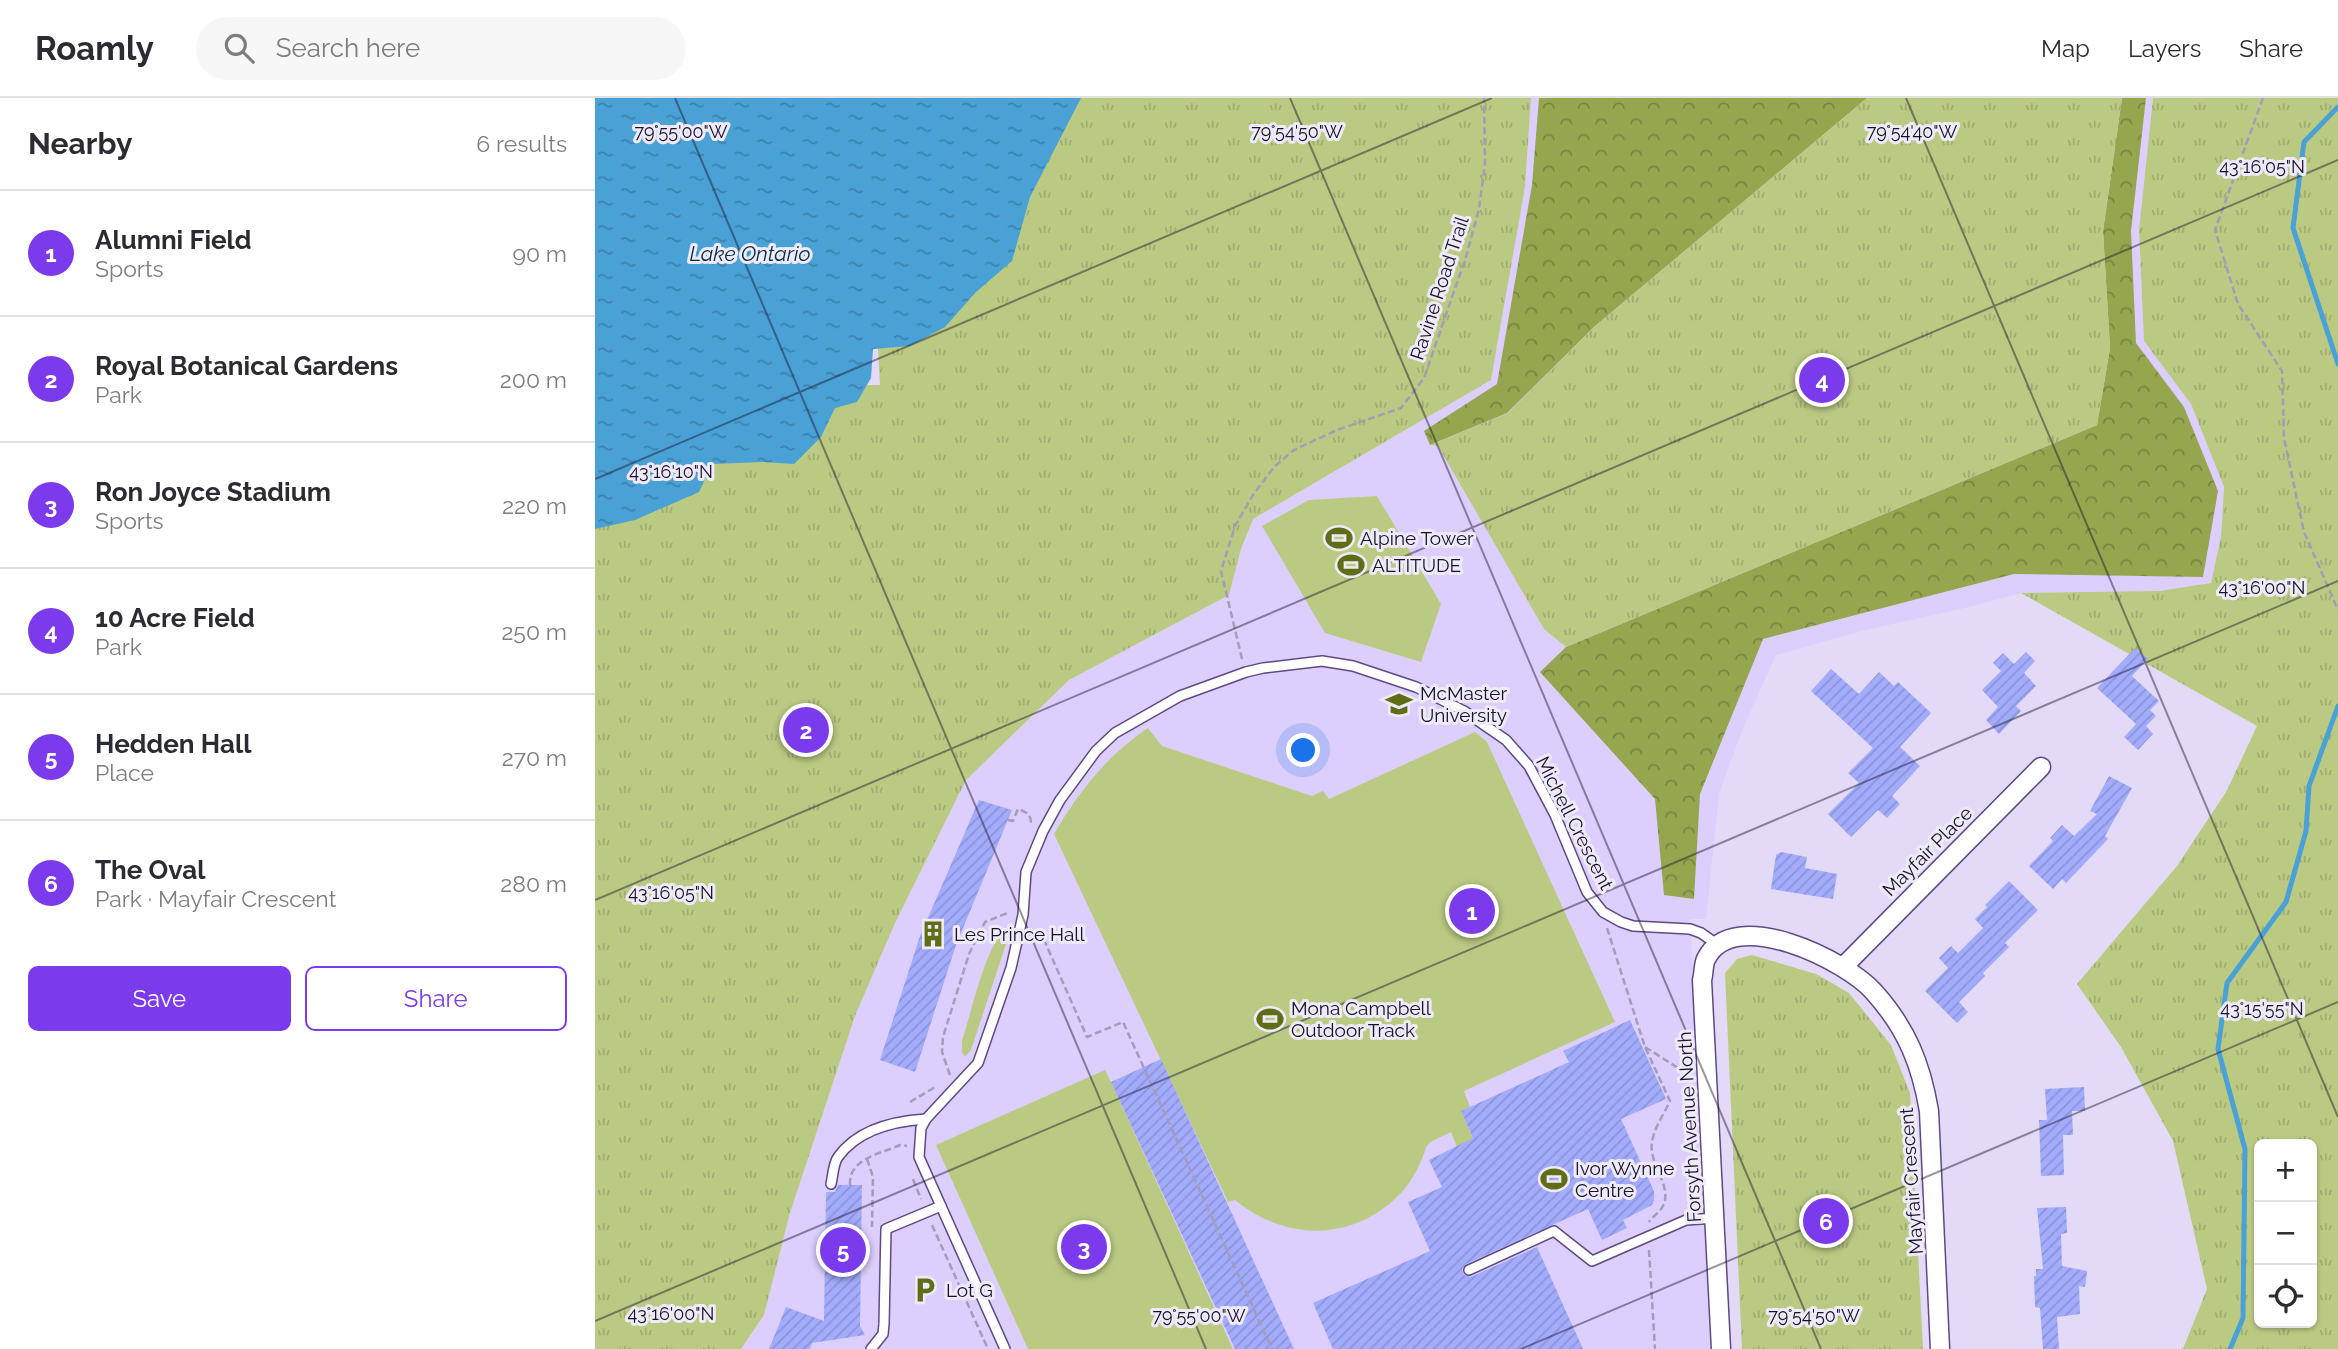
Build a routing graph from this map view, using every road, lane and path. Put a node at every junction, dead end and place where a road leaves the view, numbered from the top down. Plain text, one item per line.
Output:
1 (1484, 98) edge
2 (2263, 98) edge
3 (2338, 610) edge
4 (1246, 672) junction
5 (2041, 767) dead end
6 (1008, 820) dead end
7 (1027, 834) dead end
8 (1013, 904) dead end
9 (1603, 912) junction
10 (1037, 931) dead end
11 (1718, 945) junction
12 (1844, 966) junction
13 (1645, 1048) junction
14 (948, 1078) dead end
15 (943, 1083) dead end
16 (1708, 1087) junction
17 (910, 1102) dead end
18 (926, 1118) junction
19 (831, 1184) dead end
20 (941, 1206) junction
21 (1716, 1218) junction
22 (1649, 1235) junction
23 (1469, 1270) dead end
24 (871, 1349) edge
25 (1005, 1349) edge
26 (1272, 1349) edge
27 (1655, 1349) edge
28 (1721, 1349) edge
29 (1940, 1349) edge

1 - 4 path, Ravine Road Trail
2 - 3 path
4 - 9 lane, Michell Crescent
4 - 18 lane, Michell Crescent
5 - 12 street, Mayfair Place
6 - 7 path
8 - 14 path
9 - 11 lane, Michell Crescent
9 - 13 path
10 - 26 path
11 - 12 street, Mayfair Crescent
11 - 16 street, Forsyth Avenue North
12 - 29 street, Mayfair Crescent
13 - 16 path
13 - 22 path
15 - 17 path
16 - 21 street, Forsyth Avenue North
18 - 19 lane
18 - 20 lane
20 - 24 lane
20 - 25 lane
21 - 22 lane
21 - 28 street, Forsyth Avenue North
22 - 23 lane
22 - 27 path

